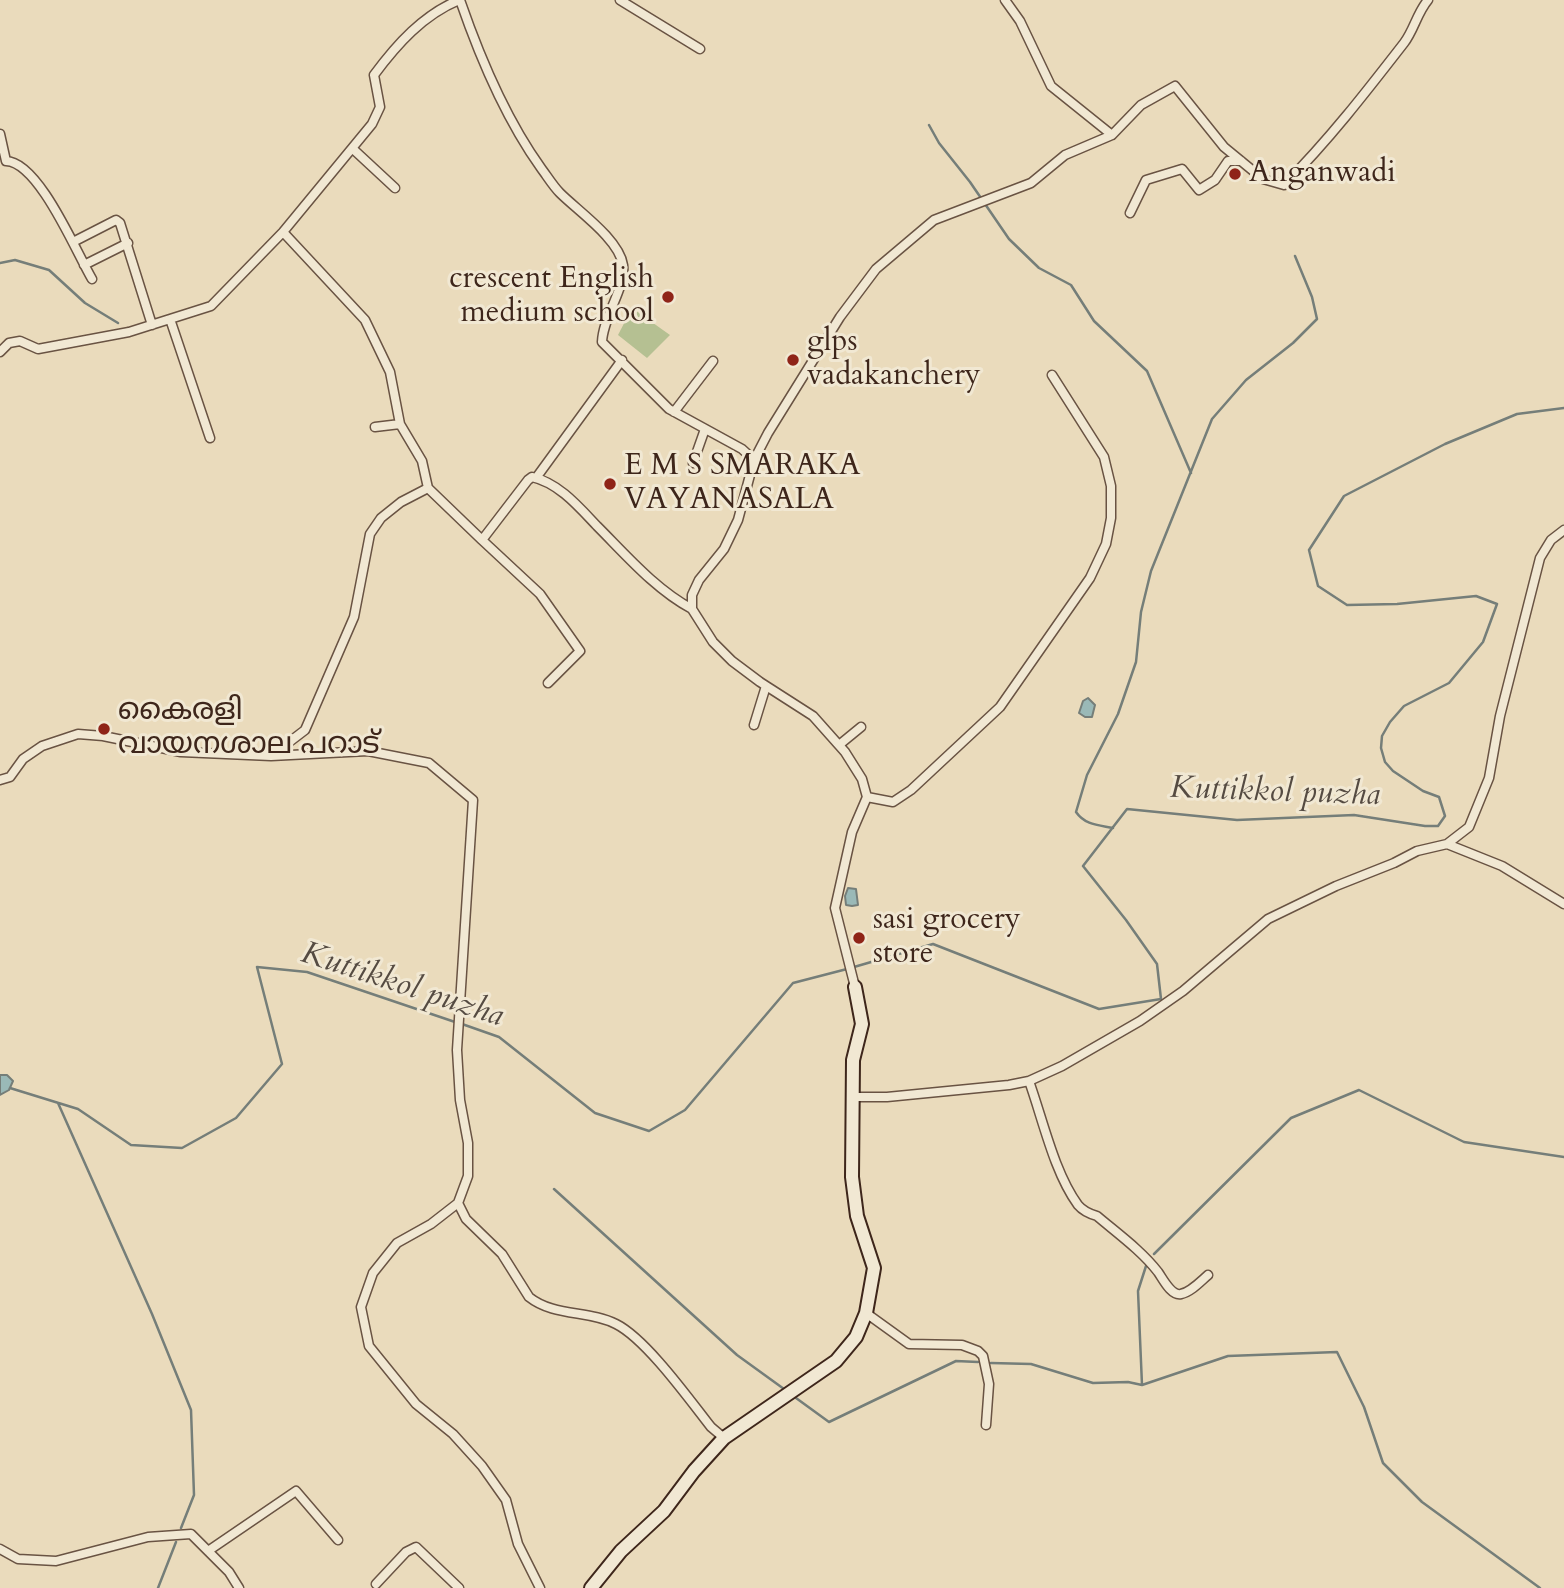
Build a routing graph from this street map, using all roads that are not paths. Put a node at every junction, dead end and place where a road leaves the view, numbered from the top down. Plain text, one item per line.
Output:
1 (459, 0) edge
2 (620, 0) edge
3 (1005, 0) edge
4 (1427, 0) edge
5 (700, 49) dead end
6 (0, 134) edge
7 (1112, 135) junction
8 (353, 149) junction
9 (1241, 161) junction
10 (3, 162) edge
11 (395, 188) dead end
12 (1130, 213) dead end
13 (283, 232) junction
14 (73, 242) junction
15 (128, 243) junction
16 (84, 265) junction
17 (92, 279) dead end
18 (170, 319) junction
19 (152, 325) junction
20 (0, 352) edge
21 (622, 360) junction
22 (713, 361) dead end
23 (1052, 374) dead end
24 (674, 412) junction
25 (400, 424) junction
26 (375, 427) dead end
27 (705, 429) junction
28 (210, 438) dead end
29 (754, 460) junction
30 (693, 463) dead end
31 (536, 478) junction
32 (428, 488) junction
33 (1564, 530) edge
34 (482, 540) junction
35 (691, 609) junction
36 (548, 683) dead end
37 (766, 686) junction
38 (754, 725) dead end
39 (861, 727) dead end
40 (289, 744) junction
41 (839, 746) junction
42 (305, 754) junction
43 (271, 756) junction
44 (0, 780) edge
45 (867, 797) junction
46 (1447, 844) junction
47 (1564, 904) edge
48 (855, 987) joint
49 (1029, 1081) junction
50 (853, 1097) junction
51 (458, 1203) junction
52 (1208, 1275) dead end
53 (866, 1313) junction
54 (986, 1425) dead end
55 (724, 1438) junction
56 (338, 1541) dead end
57 (0, 1549) edge
58 (208, 1550) junction
59 (376, 1584) dead end
60 (239, 1588) edge
61 (460, 1588) edge
62 (540, 1588) edge
63 (591, 1588) edge

1 - 8 street
1 - 21 street
2 - 5 street
3 - 7 street
4 - 9 street
6 - 10 street
7 - 9 street
7 - 29 street
8 - 11 street
8 - 13 street
9 - 12 street
10 - 14 street
13 - 18 street
13 - 25 street
14 - 15 street
14 - 16 street
15 - 16 street
15 - 19 street
16 - 17 street
18 - 19 street
18 - 28 street
19 - 20 street
21 - 24 street
21 - 31 street
22 - 24 street
23 - 45 street
24 - 27 street
25 - 26 street
25 - 32 street
27 - 29 street
27 - 30 street
29 - 35 street
31 - 34 street
31 - 35 street
32 - 34 street
32 - 40 street
33 - 46 street
34 - 36 street
35 - 37 street
37 - 38 street
37 - 41 street
39 - 41 street
40 - 42 street
40 - 43 street
41 - 45 street
42 - 43 street
42 - 51 street
43 - 44 street
45 - 48 street
46 - 47 street
46 - 49 street
48 - 50 street
49 - 50 street
49 - 52 street
50 - 53 street
51 - 55 street
51 - 62 street
53 - 54 street
53 - 55 street
55 - 63 street
56 - 58 street
57 - 58 street
58 - 60 street
59 - 61 street

